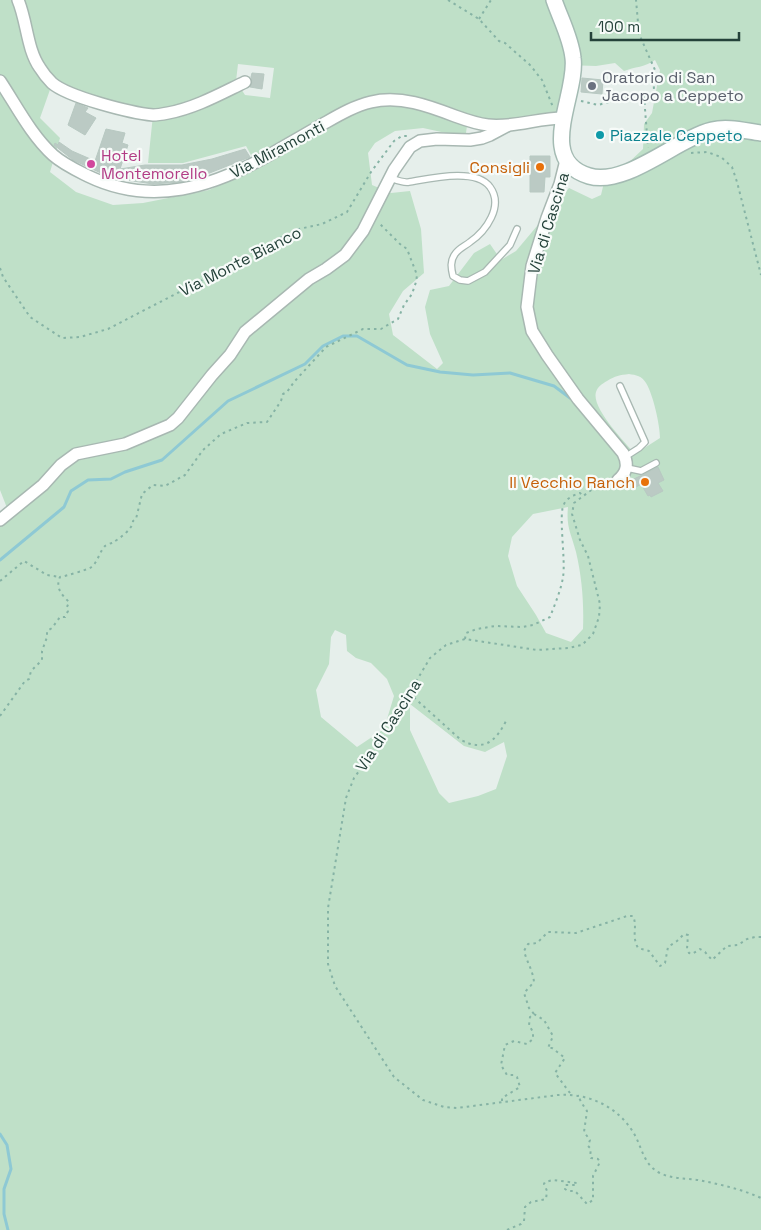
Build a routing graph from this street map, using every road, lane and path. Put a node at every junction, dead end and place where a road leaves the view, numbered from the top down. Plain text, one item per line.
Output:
1 (18, 0) edge
2 (448, 0) edge
3 (491, 0) edge
4 (554, 0) edge
5 (636, 0) edge
6 (480, 19) junction
7 (0, 81) edge
8 (245, 82) dead end
9 (644, 96) junction
10 (569, 98) junction
11 (557, 118) junction
12 (508, 126) junction
13 (761, 133) edge
14 (414, 136) dead end
15 (690, 153) dead end
16 (653, 159) junction
17 (566, 160) junction
18 (390, 178) junction
19 (374, 208) junction
20 (517, 230) dead end
21 (0, 268) edge
22 (761, 275) edge
23 (620, 386) dead end
24 (626, 462) junction
25 (656, 463) dead end
26 (618, 480) joint
27 (583, 496) junction
28 (0, 520) edge
29 (60, 577) junction
30 (0, 581) edge
31 (465, 639) junction
32 (409, 693) junction
33 (0, 716) edge
34 (506, 721) dead end
35 (761, 937) edge
36 (534, 1014) junction
37 (572, 1094) junction
38 (578, 1095) junction
39 (502, 1101) junction
40 (761, 1198) edge
41 (507, 1230) edge

1 - 8 street
2 - 6 path
3 - 6 path
4 - 10 street
5 - 9 path
6 - 11 path
7 - 12 street, Via Miramonti
9 - 10 path
9 - 16 path
10 - 11 street
11 - 12 street, Via Miramonti
11 - 17 street
12 - 18 street
13 - 16 street
14 - 21 path, Via Monte Bianco
15 - 22 path
16 - 17 street
17 - 24 street, Via di Cascina
18 - 19 street
18 - 20 lane
19 - 28 street
19 - 29 path
23 - 24 lane
24 - 25 lane
24 - 26 street
26 - 27 path
27 - 31 path, Via di Cascina
27 - 31 path
29 - 30 path
29 - 33 path
31 - 32 path, Via di Cascina
32 - 34 path
32 - 39 path, Via di Cascina
35 - 36 path
36 - 37 path
36 - 39 path
37 - 38 path, Via di Cascina
37 - 39 path, Via di Cascina
38 - 40 path, Via di Cascina
38 - 41 path

